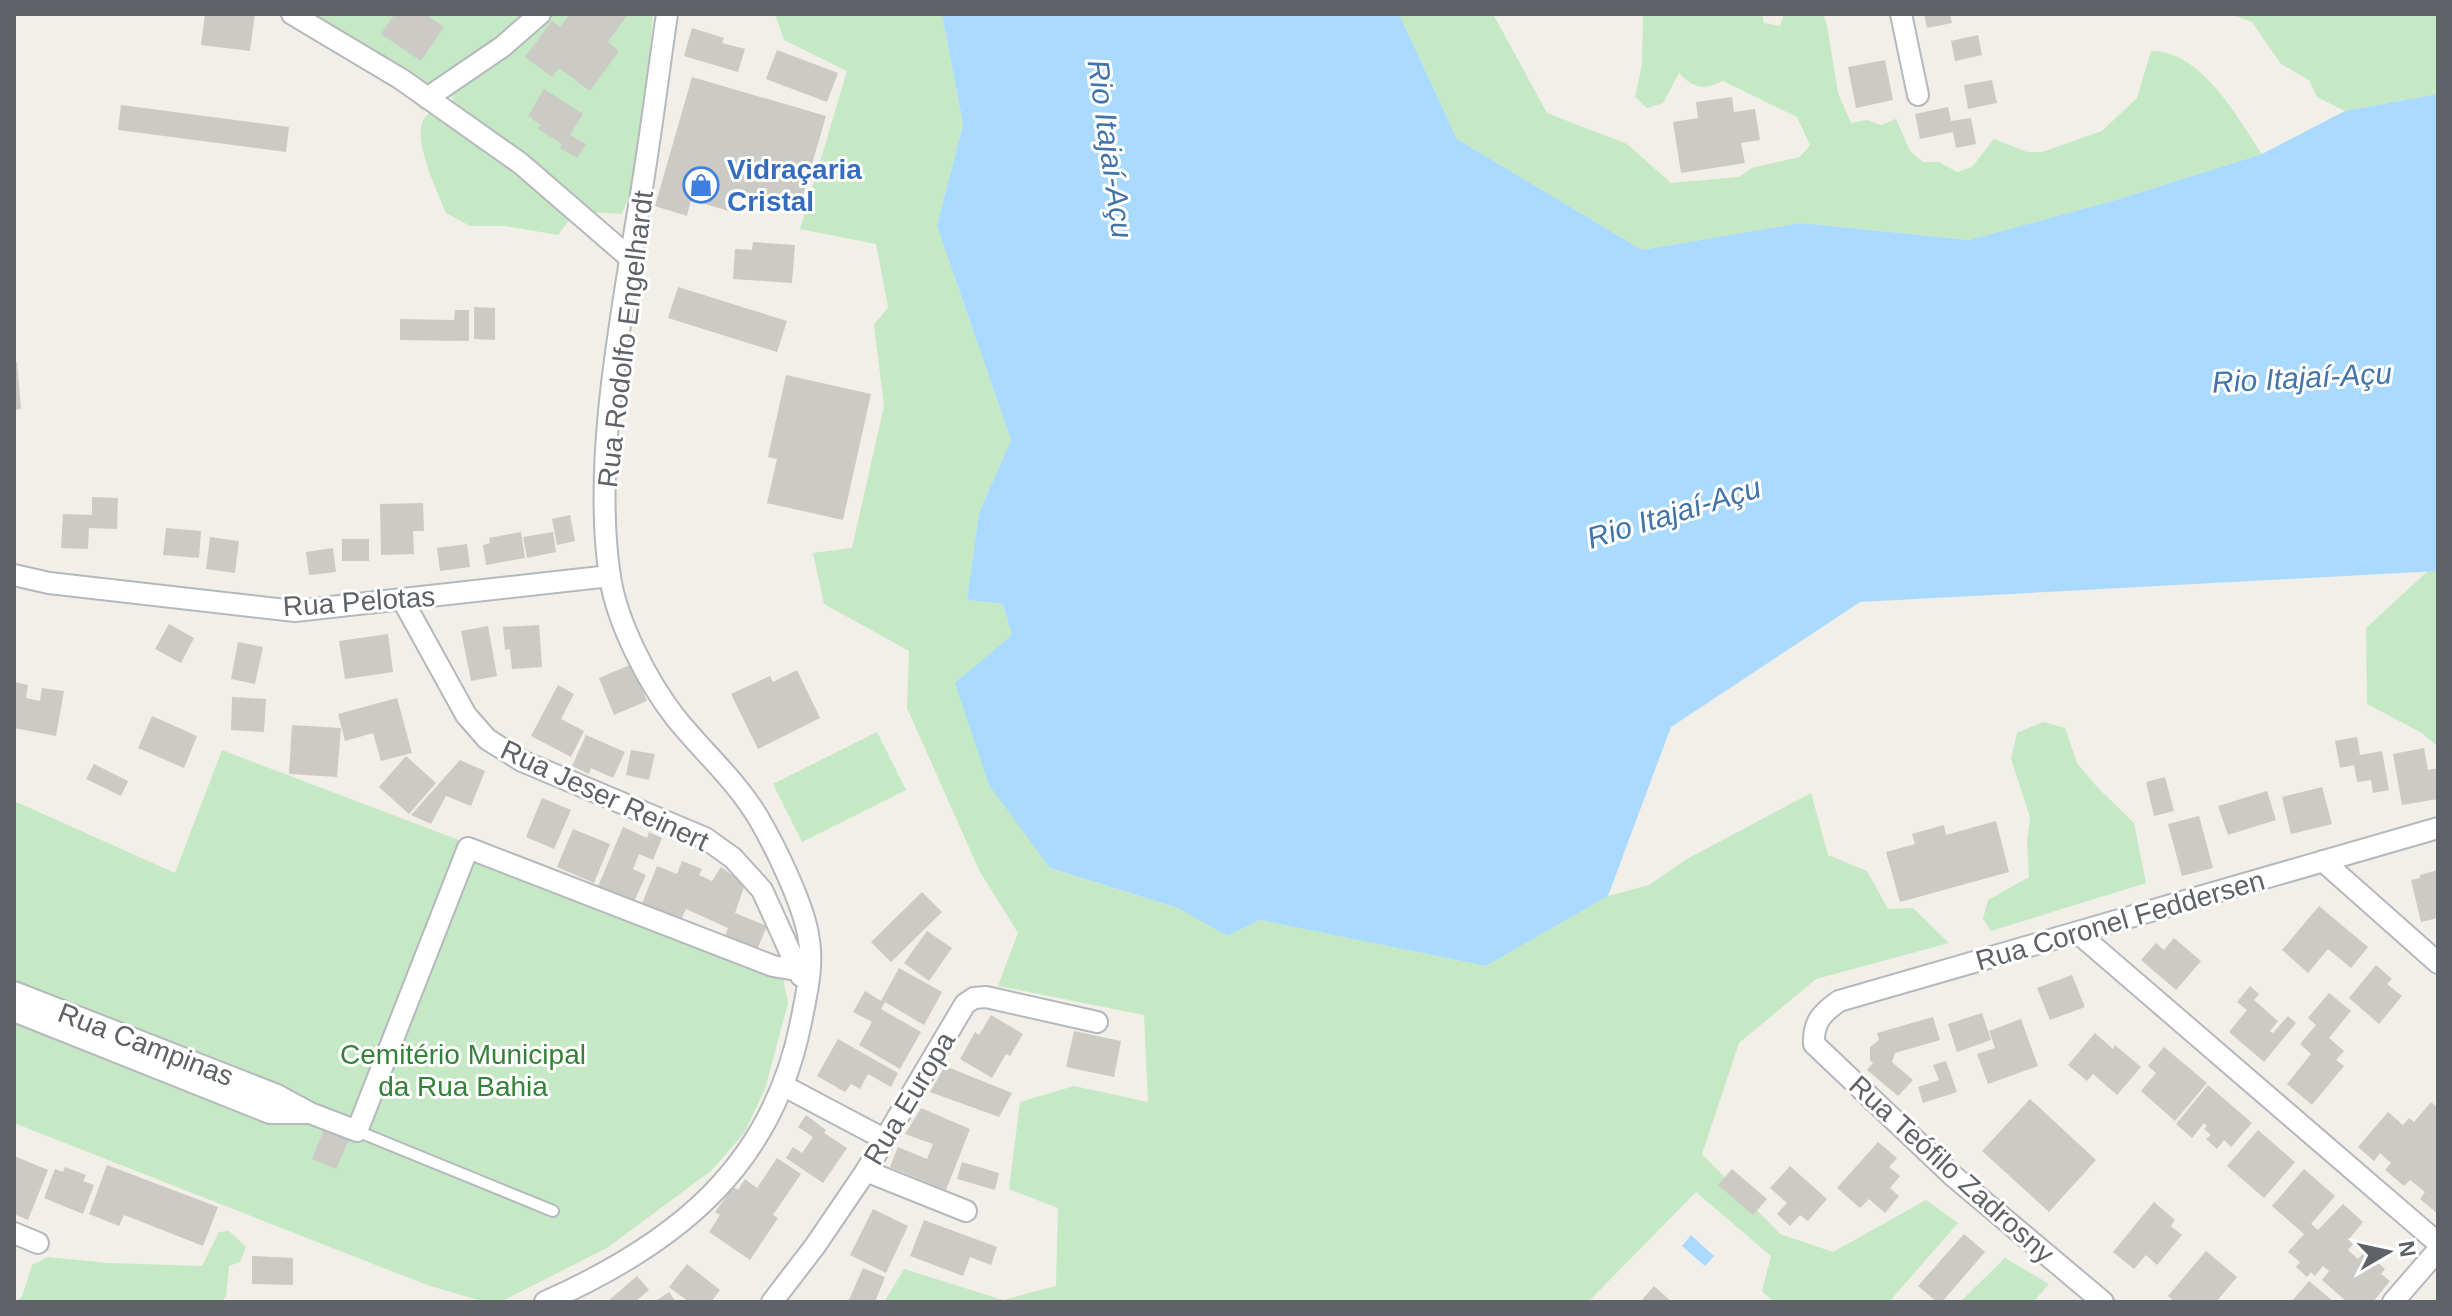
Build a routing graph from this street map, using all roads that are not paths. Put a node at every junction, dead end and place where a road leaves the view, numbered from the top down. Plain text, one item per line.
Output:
1 (292, 14) edge
2 (540, 14) edge
3 (667, 14) edge
4 (1901, 14) edge
5 (1918, 95) dead end
6 (427, 98) junction
7 (630, 258) junction
8 (14, 575) edge
9 (610, 576) junction
10 (402, 599) junction
11 (2438, 828) edge
12 (2323, 861) junction
13 (2078, 933) junction
14 (2438, 963) edge
15 (796, 970) junction
16 (808, 988) junction
17 (14, 992) edge
18 (14, 1011) edge
19 (1097, 1022) dead end
20 (1814, 1029) joint
21 (784, 1086) junction
22 (274, 1104) junction
23 (357, 1131) junction
24 (884, 1139) junction
25 (866, 1171) junction
26 (553, 1211) dead end
27 (966, 1211) dead end
28 (14, 1233) edge
29 (38, 1243) dead end
30 (2438, 1243) edge
31 (2438, 1250) edge
32 (545, 1302) edge
33 (772, 1302) edge
34 (2103, 1302) edge
35 (2393, 1302) edge

1 - 6 street
2 - 6 street
3 - 7 street, Rua Rodolfo Engelhardt
4 - 5 street
6 - 7 street
7 - 9 street, Rua Rodolfo Engelhardt
8 - 10 street, Rua Pelotas
9 - 10 street, Rua Pelotas
9 - 16 street, Rua Rodolfo Engelhardt
10 - 15 street, Rua Jeser Reinert
11 - 12 street, Rua Coronel Feddersen
12 - 13 street, Rua Coronel Feddersen
12 - 14 street
13 - 20 street, Rua Coronel Feddersen
13 - 30 street
15 - 16 street, Rua Jeser Reinert
15 - 23 street
16 - 21 street, Rua Rodolfo Engelhardt
17 - 22 street, Rua Campinas
18 - 22 street, Rua Campinas
19 - 24 street, Rua Europa
20 - 34 street, Rua Teófilo Zadrosny
21 - 24 street
21 - 32 street, Rua Rodolfo Engelhardt
22 - 23 street
23 - 26 lane
24 - 25 street, Rua Europa
25 - 27 street
25 - 33 street, Rua Europa
28 - 29 street
31 - 35 street

